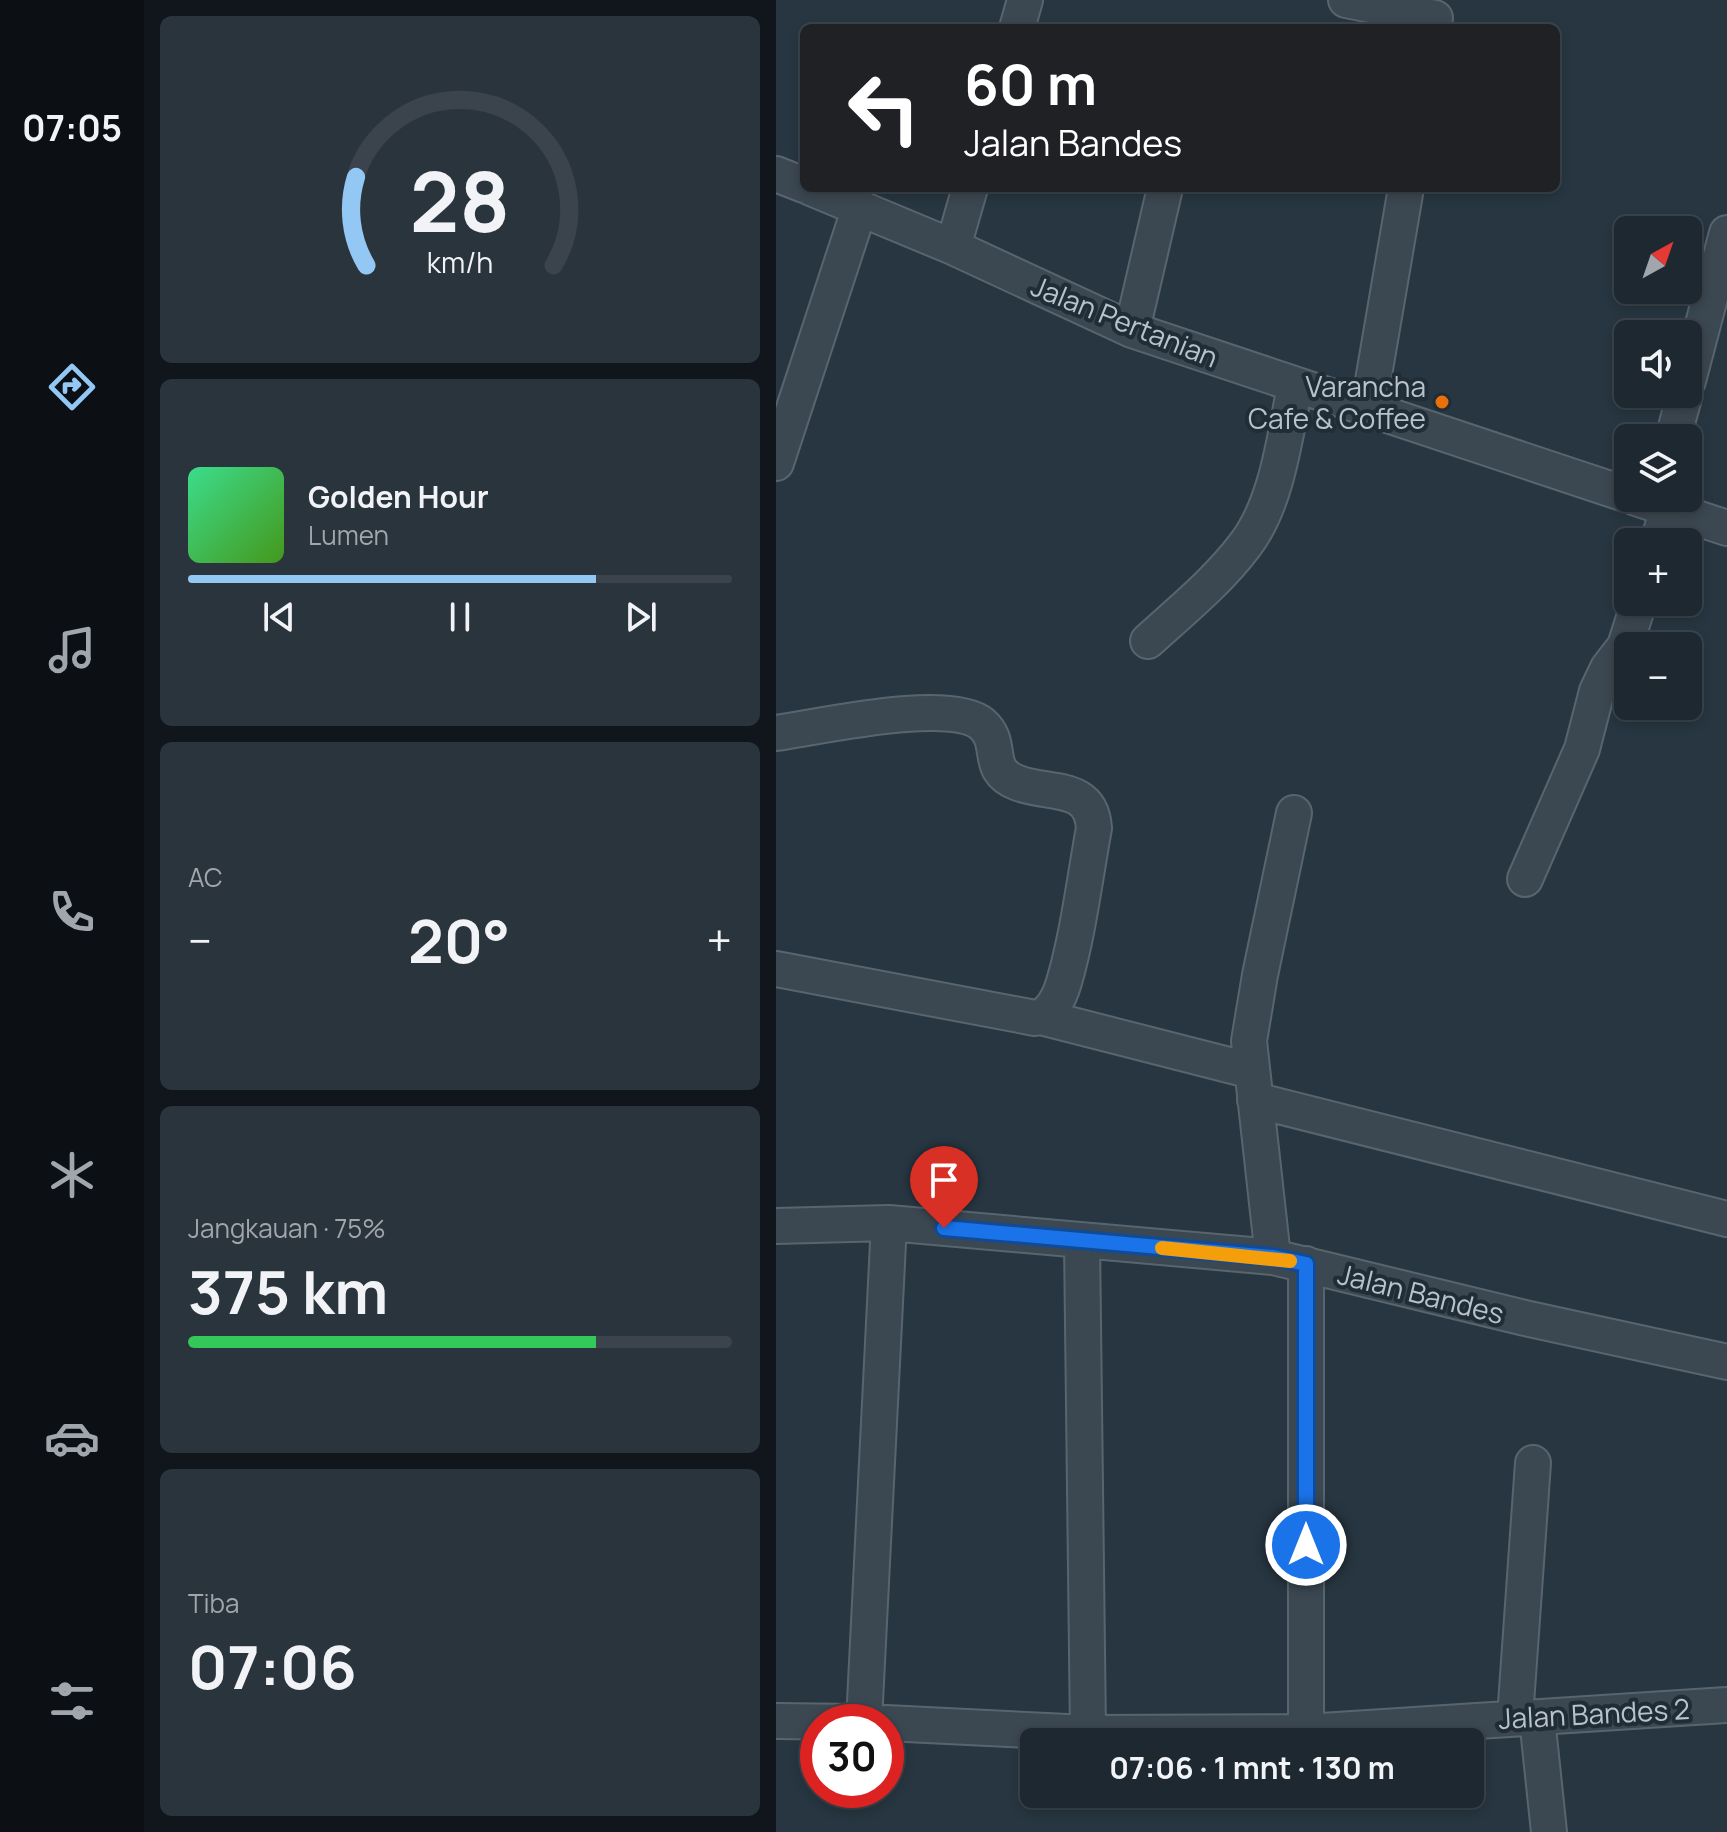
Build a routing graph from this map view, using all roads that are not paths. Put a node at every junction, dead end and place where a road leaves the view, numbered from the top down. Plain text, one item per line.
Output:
1 (1025, 0) edge
2 (1346, 0) edge
3 (1435, 15) edge
4 (1018, 24) edge
5 (776, 174) edge
6 (800, 183) edge
7 (821, 192) edge
8 (969, 192) edge
9 (1164, 192) edge
10 (1405, 192) edge
11 (860, 207) junction
12 (1727, 233) edge
13 (953, 247) junction
14 (1702, 328) edge
15 (1132, 330) junction
16 (1295, 386) junction
17 (1368, 410) junction
18 (776, 463) edge
19 (1614, 490) edge
20 (1681, 512) edge
21 (1727, 528) edge
22 (1635, 616) edge
23 (1148, 641) dead end
24 (776, 733) edge
25 (1294, 813) dead end
26 (1525, 879) dead end
27 (776, 969) edge
28 (1041, 1017) junction
29 (1253, 1086) junction
30 (1727, 1219) edge
31 (889, 1223) junction
32 (776, 1226) edge
33 (1082, 1242) junction
34 (1273, 1257) junction
35 (1306, 1264) junction
36 (1727, 1362) edge
37 (1533, 1463) dead end
38 (862, 1704) edge
39 (1727, 1705) edge
40 (1526, 1718) junction
41 (776, 1721) edge
42 (800, 1721) edge
43 (904, 1724) edge
44 (1088, 1728) edge
45 (1306, 1728) edge
46 (1369, 1728) edge
47 (1020, 1730) edge
48 (1549, 1832) edge

1 - 4 street
2 - 3 street
5 - 6 street
7 - 11 street, Jalan Pertanian
8 - 13 street
9 - 15 street
10 - 17 street
11 - 13 street, Jalan Pertanian
11 - 18 street
12 - 14 street
13 - 15 street, Jalan Pertanian
15 - 16 street, Jalan Pertanian
16 - 17 street, Jalan Pertanian
16 - 23 street
17 - 19 street, Jalan Pertanian
20 - 21 street, Jalan Pertanian
22 - 26 street
24 - 28 street
25 - 29 street
27 - 28 street
28 - 29 street
29 - 30 street
29 - 34 street
31 - 32 street, Jalan Bandes
31 - 33 street, Jalan Bandes
31 - 38 street
33 - 34 street, Jalan Bandes
33 - 44 street
34 - 35 street, Jalan Bandes
35 - 36 street, Jalan Bandes
35 - 45 street
37 - 40 street
39 - 40 street, Jalan Bandes 2
40 - 46 street, Jalan Bandes 2
40 - 48 street
41 - 42 street
43 - 47 street, Jalan Bandes 2

